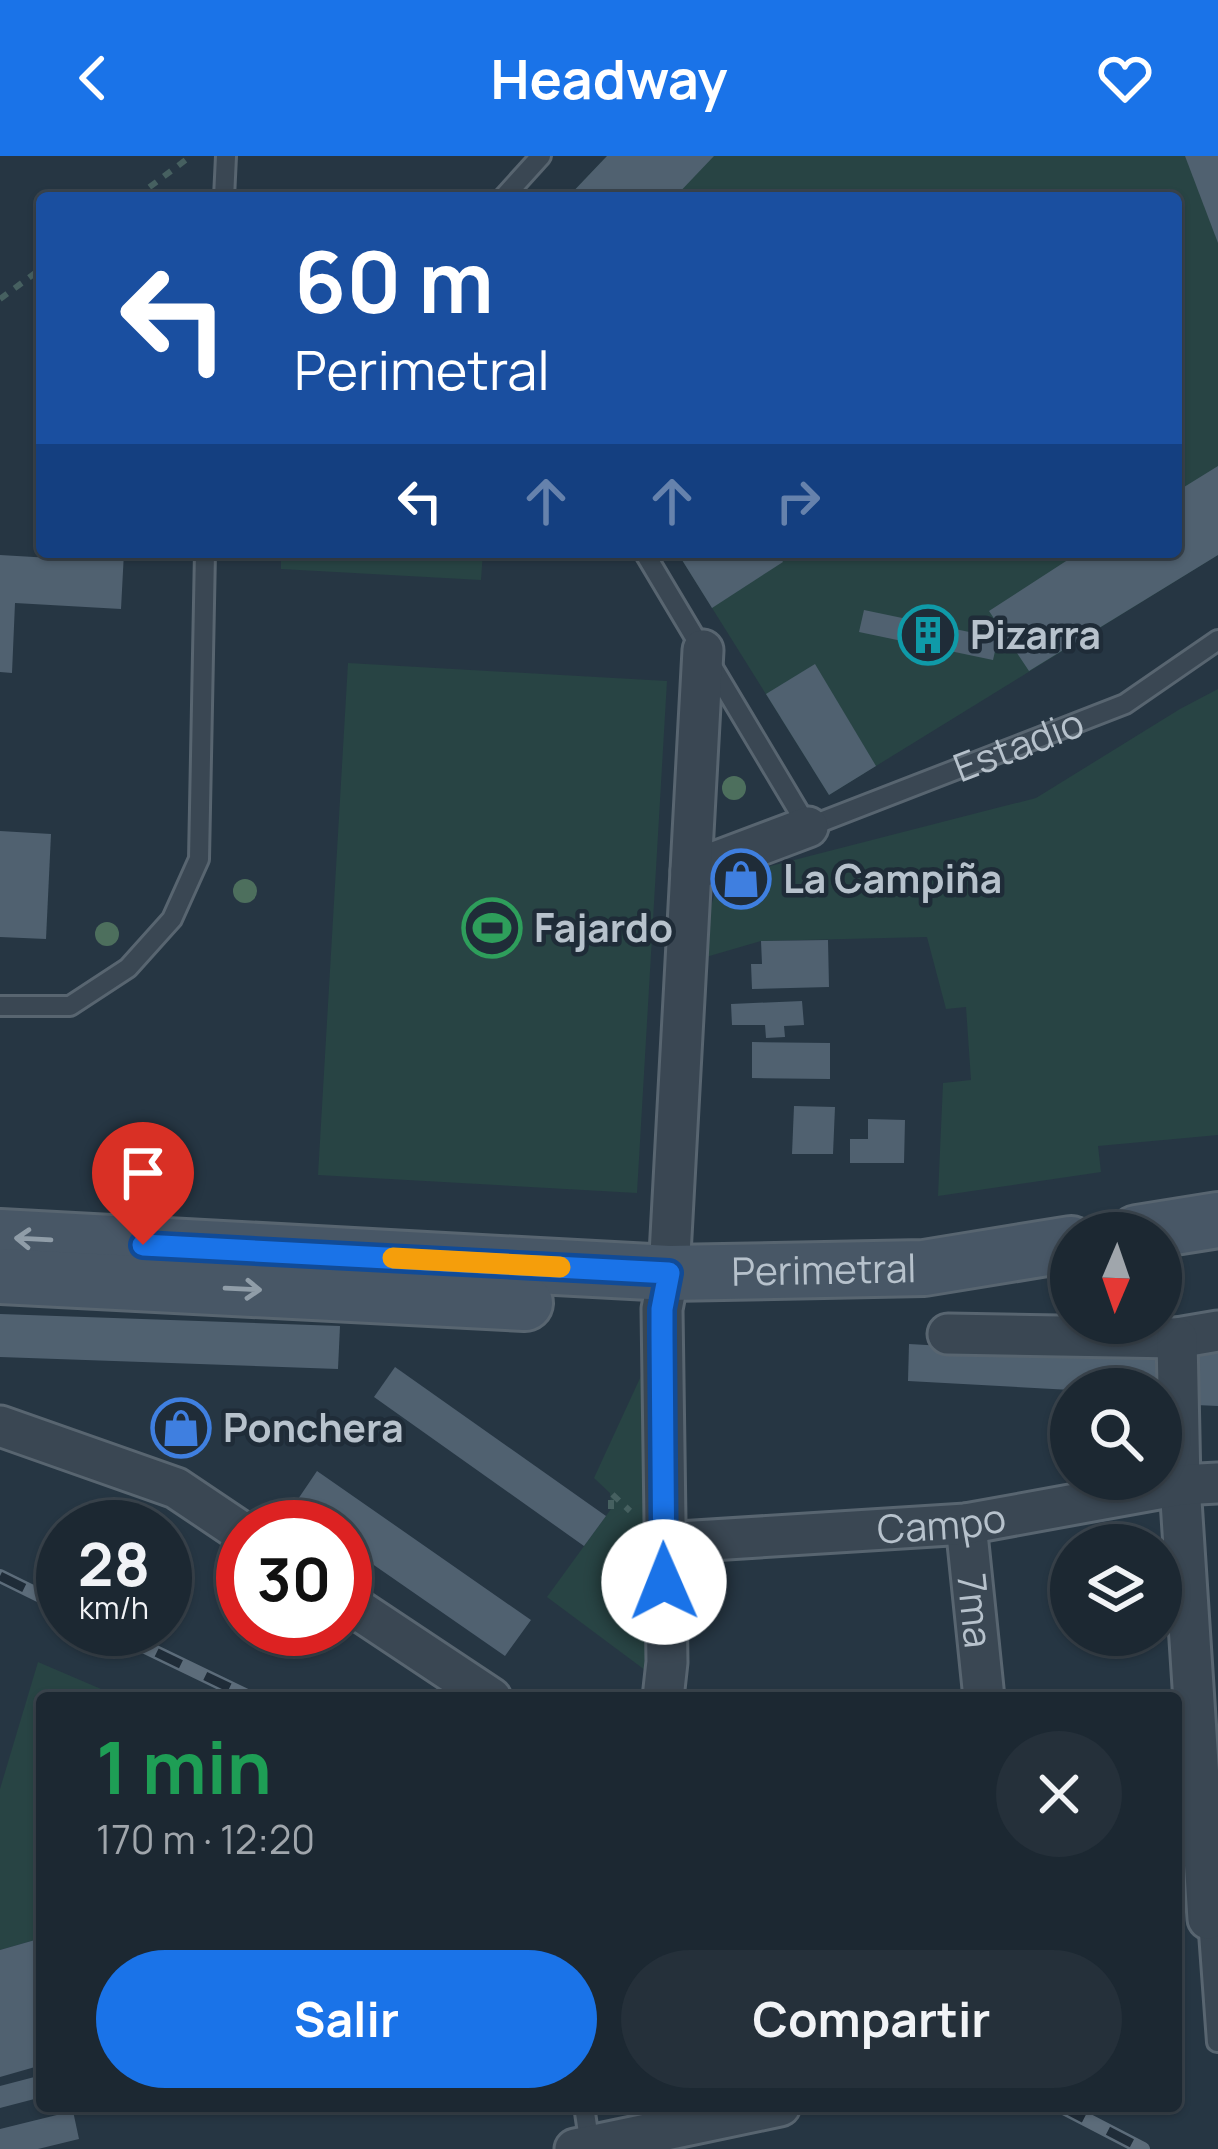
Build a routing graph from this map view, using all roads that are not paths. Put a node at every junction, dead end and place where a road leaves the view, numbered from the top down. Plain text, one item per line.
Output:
1 (226, 156) edge
2 (541, 156) edge
3 (224, 192) edge
4 (508, 192) edge
5 (206, 558) edge
6 (648, 558) edge
7 (1218, 640) edge
8 (703, 650) junction
9 (808, 827) junction
10 (691, 871) junction
11 (0, 1006) edge
12 (1218, 1220) edge
13 (1182, 1226) edge
14 (0, 1237) edge
15 (1050, 1247) edge
16 (1218, 1256) edge
17 (1182, 1261) edge
18 (0, 1276) edge
19 (1050, 1280) edge
20 (666, 1291) junction
21 (1218, 1331) edge
22 (948, 1334) dead end
23 (1050, 1336) edge
24 (1182, 1337) edge
25 (1178, 1344) edge
26 (0, 1426) edge
27 (1199, 1484) edge
28 (216, 1515) edge
29 (966, 1524) junction
30 (664, 1543) junction
31 (372, 1619) edge
32 (482, 1692) edge
33 (664, 1692) edge
34 (983, 1692) edge
35 (1200, 1919) edge
36 (1217, 2042) edge
37 (584, 2112) edge
38 (751, 2112) edge
39 (583, 2147) edge

1 - 3 lane
2 - 4 lane
5 - 11 lane
6 - 8 lane
7 - 9 lane, Estadio
8 - 9 lane
8 - 10 street
9 - 10 street, Estadio
10 - 20 street
12 - 13 main road
20 -> 14 main road, Perimetral
15 - 20 main road, Perimetral
16 - 17 main road
18 -> 20 main road, Perimetral
19 - 20 main road, Perimetral
20 - 30 street
21 - 24 street
22 - 23 street
25 - 27 street
26 - 28 street
27 - 29 street, Campo
27 - 35 street
29 - 30 street, Campo
29 - 34 street, 7ma
30 - 33 street
31 - 32 street
35 - 36 lane
37 - 39 lane
38 - 39 street

